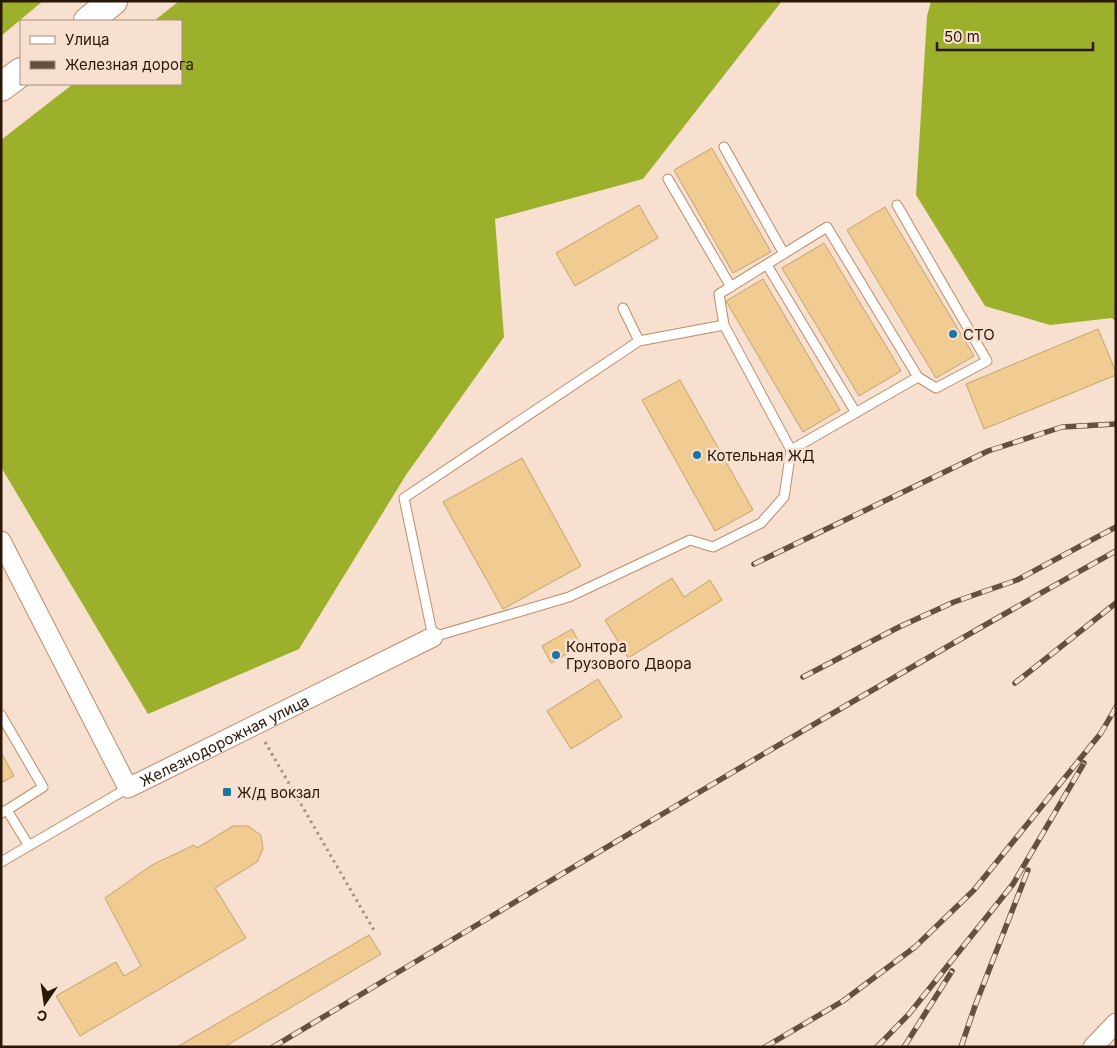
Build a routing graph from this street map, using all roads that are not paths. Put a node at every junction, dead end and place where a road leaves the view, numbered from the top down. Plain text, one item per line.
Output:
1 (113, 1) edge
2 (89, 20) edge
3 (20, 73) edge
4 (1, 87) edge
5 (724, 147) dead end
6 (668, 179) dead end
7 (897, 205) dead end
8 (784, 254) junction
9 (767, 265) junction
10 (731, 287) junction
11 (623, 308) dead end
12 (724, 325) junction
13 (639, 342) junction
14 (918, 377) junction
15 (856, 413) junction
16 (791, 450) junction
17 (1, 541) edge
18 (433, 637) junction
19 (1, 715) edge
20 (128, 788) junction
21 (4, 811) edge
22 (29, 846) junction
23 (1, 862) edge
24 (1116, 1023) edge
25 (1093, 1047) edge

1 - 2 main road
3 - 4 main road
5 - 8 lane
6 - 10 lane
7 - 14 lane
8 - 9 lane
8 - 14 lane
9 - 10 lane
9 - 15 lane
10 - 12 lane
11 - 13 lane
12 - 13 lane
12 - 16 lane
13 - 18 lane
14 - 15 lane
15 - 16 lane
16 - 18 lane
17 - 20 street, Железнодорожная улица
18 - 20 street, Железнодорожная улица
19 - 21 lane
20 - 22 lane
21 - 22 lane
22 - 23 lane
24 - 25 street

